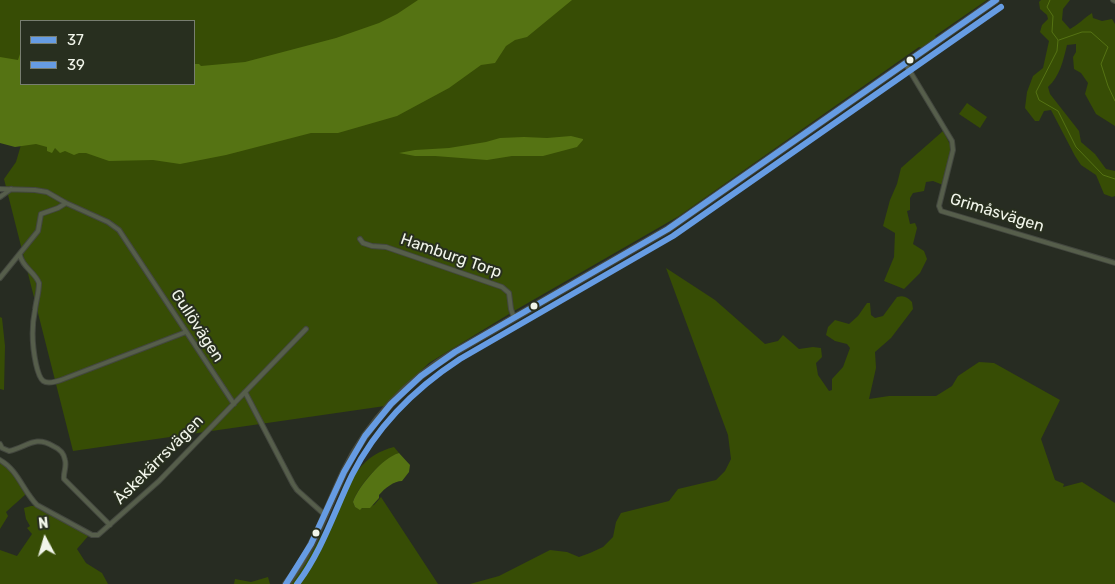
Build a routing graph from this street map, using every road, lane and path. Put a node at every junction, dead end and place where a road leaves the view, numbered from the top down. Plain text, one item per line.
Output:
1 (996, 0) edge
2 (905, 64) junction
3 (0, 189) edge
4 (11, 189) junction
5 (0, 197) edge
6 (66, 203) junction
7 (360, 239) dead end
8 (20, 255) junction
9 (1115, 263) edge
10 (0, 278) edge
11 (514, 318) junction
12 (306, 330) dead end
13 (186, 332) junction
14 (246, 392) junction
15 (234, 404) junction
16 (0, 444) edge
17 (0, 460) edge
18 (325, 515) junction
19 (110, 525) junction
20 (286, 584) edge

1 - 2 main road
2 - 9 street, Grimåsvägen
2 - 11 main road
3 - 4 street, Gullövägen
4 - 5 street
4 - 6 street, Gullövägen
6 - 8 street
6 - 13 street, Gullövägen
7 - 11 street, Hamburg Torp
8 - 10 street
8 - 13 street
11 - 18 main road
12 - 14 street
13 - 15 street, Gullövägen
14 - 15 street
14 - 18 street
15 - 19 street, Åskekärrsvägen
16 - 19 street, Åskekärrsvägen
17 - 19 street
18 - 20 main road

